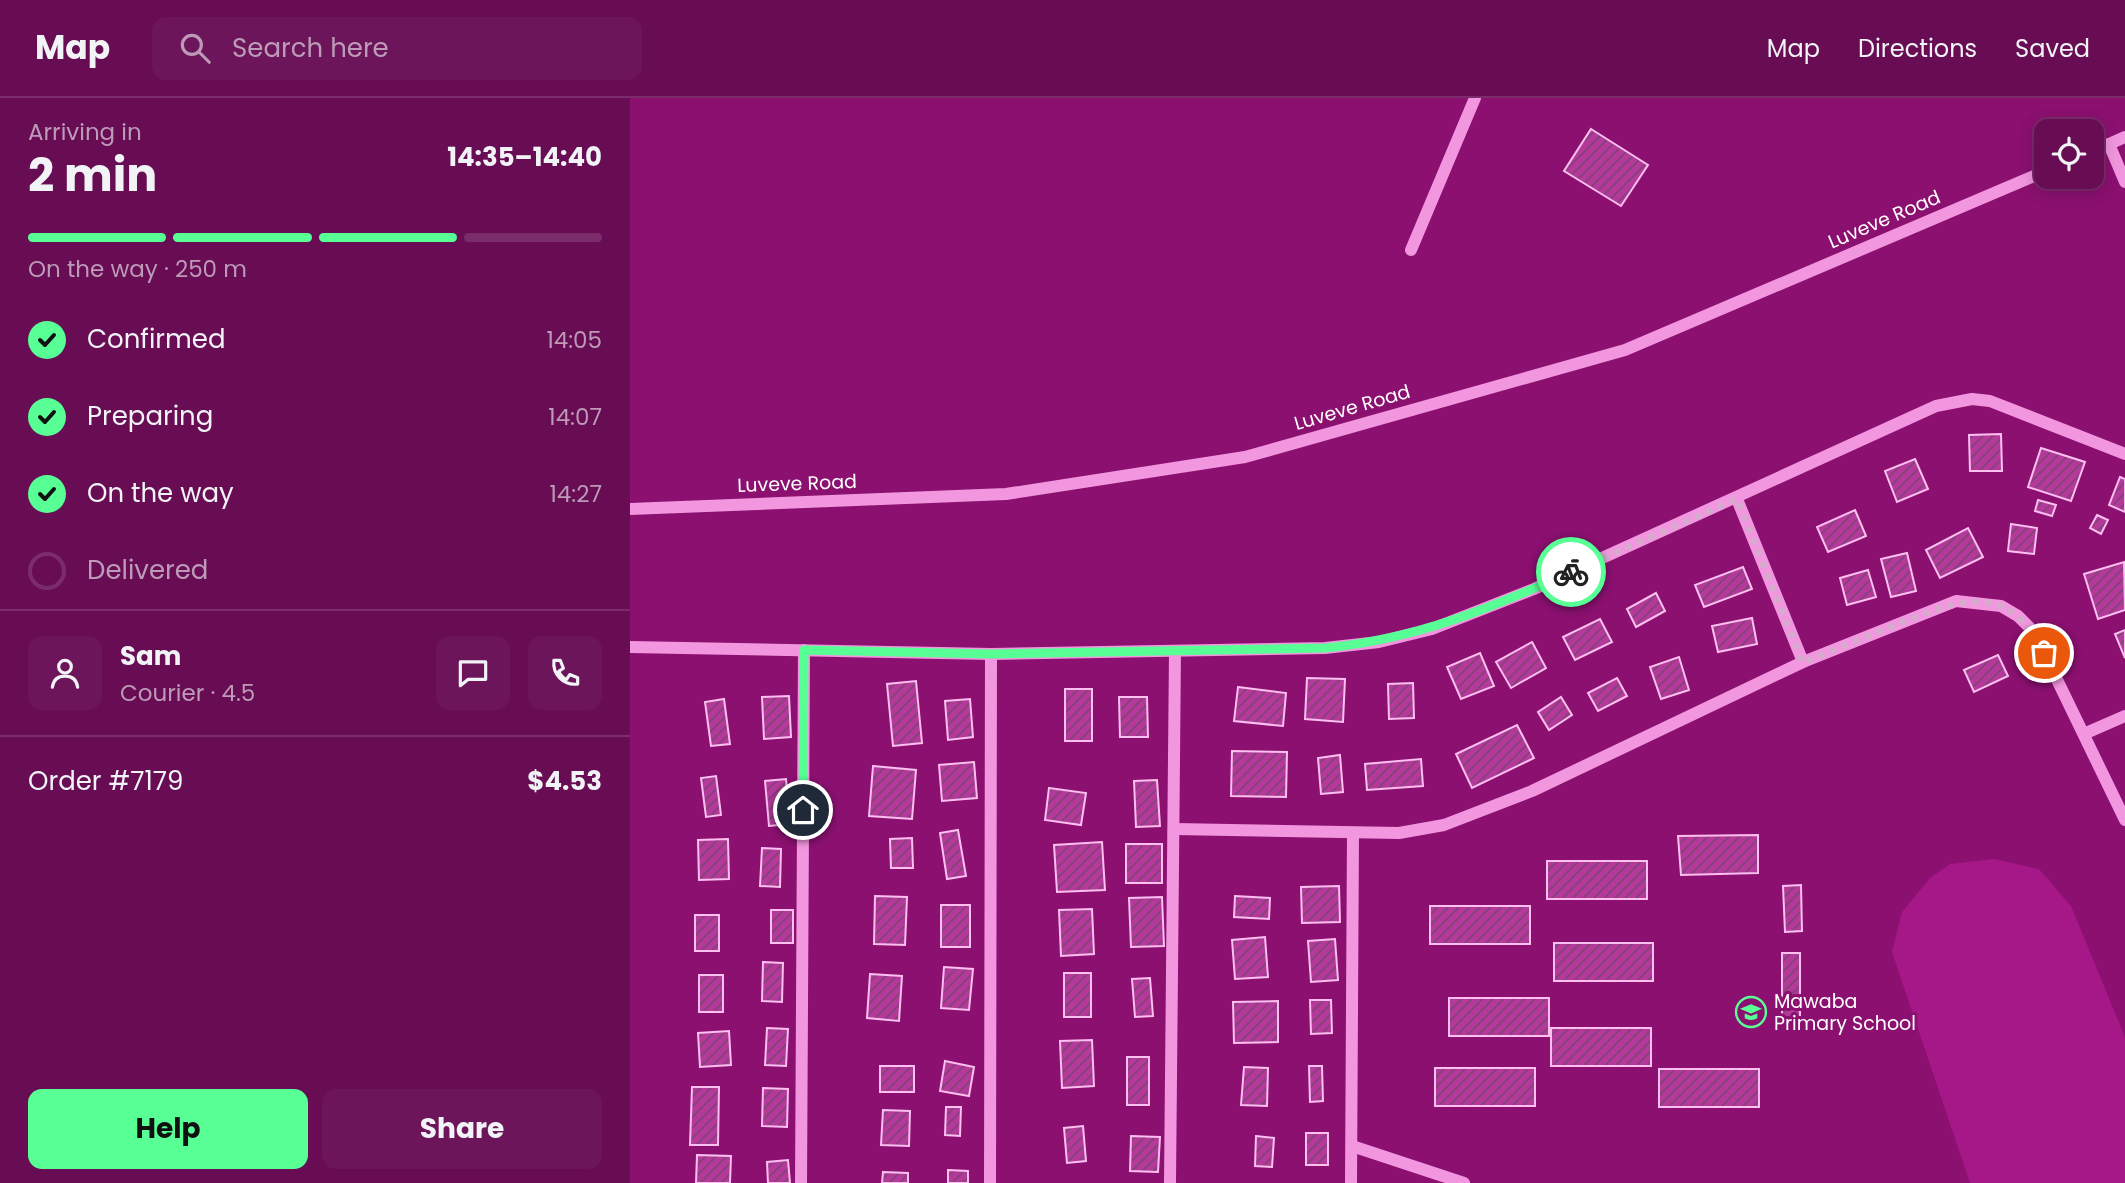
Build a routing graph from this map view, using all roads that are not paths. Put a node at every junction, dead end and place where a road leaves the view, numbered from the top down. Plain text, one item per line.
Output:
1 (1475, 98) edge
2 (2125, 137) edge
3 (2109, 144) junction
4 (2104, 146) edge
5 (2034, 176) edge
6 (2125, 182) edge
7 (1411, 250) dead end
8 (2125, 454) edge
9 (1737, 499) junction
10 (630, 509) edge
11 (630, 647) edge
12 (804, 650) junction
13 (1175, 651) junction
14 (991, 654) junction
15 (1803, 663) junction
16 (2125, 716) edge
17 (2086, 733) junction
18 (2125, 820) edge
19 (1174, 829) junction
20 (1353, 833) junction
21 (1352, 1146) junction
22 (801, 1183) edge
23 (990, 1183) edge
24 (1170, 1183) edge
25 (1351, 1183) edge
26 (1464, 1183) edge

1 - 7 street
2 - 3 street
3 - 4 street
3 - 6 street
5 - 10 street, Luveve Road
8 - 9 street
9 - 13 street
9 - 15 street
11 - 12 street
12 - 14 street
12 - 22 street
13 - 14 street
13 - 19 street
14 - 23 street
15 - 17 street
15 - 20 street
16 - 17 street
17 - 18 street
19 - 20 street
19 - 24 street
20 - 21 street
21 - 25 street
21 - 26 street

